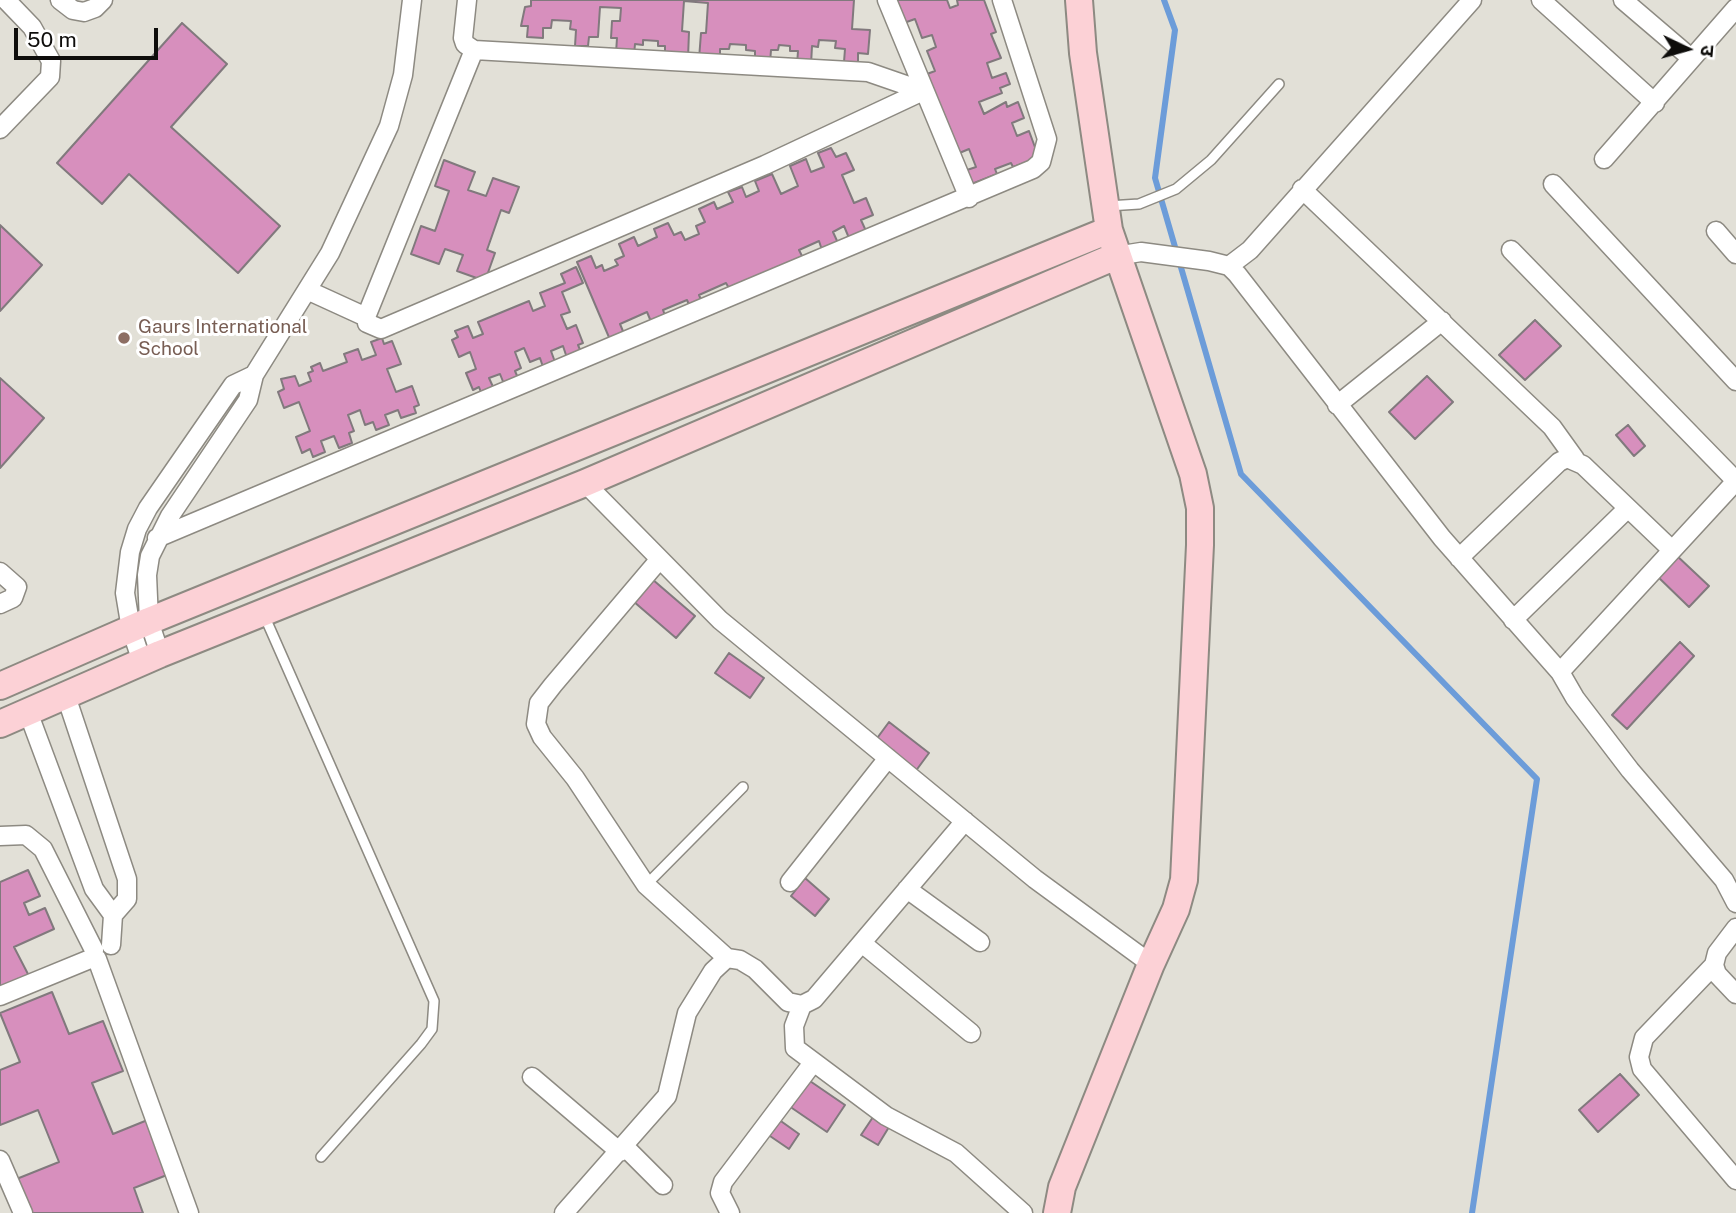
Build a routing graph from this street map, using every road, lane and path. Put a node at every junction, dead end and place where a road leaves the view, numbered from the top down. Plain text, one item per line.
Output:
1 (6, 0) edge
2 (60, 0) edge
3 (103, 0) edge
4 (412, 0) edge
5 (467, 0) edge
6 (887, 0) edge
7 (1002, 0) edge
8 (1079, 0) edge
9 (1472, 0) edge
10 (1541, 0) edge
11 (1623, 0) edge
12 (1736, 8) edge
13 (474, 50) junction
14 (1690, 58) junction
15 (1279, 84) dead end
16 (923, 91) junction
17 (1655, 103) junction
18 (0, 129) edge
19 (1604, 159) dead end
20 (1553, 184) dead end
21 (1302, 189) junction
22 (969, 198) junction
23 (1108, 218) junction
24 (1716, 231) dead end
25 (1511, 250) dead end
26 (1129, 254) junction
27 (1736, 254) edge
28 (1229, 266) junction
29 (307, 290) junction
30 (366, 317) junction
31 (1441, 321) junction
32 (254, 375) junction
33 (1736, 381) edge
34 (1337, 405) junction
35 (1575, 459) junction
36 (585, 482) junction
37 (1628, 508) junction
38 (157, 538) junction
39 (1672, 550) junction
40 (1459, 558) junction
41 (659, 560) junction
42 (0, 572) edge
43 (0, 604) edge
44 (263, 613) junction
45 (1513, 620) junction
46 (140, 625) junction
47 (151, 658) junction
48 (1560, 672) junction
49 (0, 686) edge
50 (66, 696) junction
51 (28, 712) junction
52 (0, 724) edge
53 (888, 758) junction
54 (743, 787) dead end
55 (965, 821) junction
56 (0, 836) edge
57 (790, 882) dead end
58 (646, 886) junction
59 (907, 889) junction
60 (1736, 902) edge
61 (113, 915) junction
62 (1736, 928) edge
63 (980, 942) dead end
64 (863, 944) junction
65 (100, 953) junction
66 (727, 958) junction
67 (1151, 964) junction
68 (1714, 965) junction
69 (1736, 994) edge
70 (0, 996) edge
71 (802, 1005) junction
72 (971, 1033) dead end
73 (812, 1064) junction
74 (532, 1077) dead end
75 (623, 1149) junction
76 (321, 1157) dead end
77 (0, 1160) edge
78 (1736, 1180) edge
79 (663, 1185) dead end
80 (23, 1213) edge
81 (189, 1213) edge
82 (564, 1213) edge
83 (730, 1213) edge
84 (1023, 1213) edge
85 (1057, 1213) edge

1 - 18 street
2 - 3 street
4 - 29 street
5 - 13 street
6 - 16 street
7 - 22 street
8 - 23 street
9 - 21 street
10 - 17 street
11 - 14 street
12 - 14 street
13 - 16 street
13 - 30 street
14 - 17 street
15 - 23 lane
16 - 22 street
16 - 30 street
17 - 19 street
20 - 33 street
21 - 28 street
21 - 31 street
22 - 38 street
23 - 26 street
23 - 46 street
24 - 27 street
25 - 39 street
26 - 28 street
26 - 36 street
26 - 67 street
28 - 34 street
29 - 30 street
29 - 32 street
31 - 34 street
31 - 35 street
32 - 38 street
32 - 46 street
34 - 40 street
35 - 37 street
35 - 40 street
36 - 41 street
36 - 44 street
37 - 39 street
37 - 45 street
38 - 46 street
39 - 48 street
40 - 45 street
41 - 53 street
41 - 58 street
42 - 43 street
44 - 47 street
44 - 76 lane
45 - 48 street
46 - 47 street
46 - 49 street
47 - 50 street
48 - 60 street
50 - 51 street
50 - 61 street
51 - 52 street
51 - 61 street
53 - 55 street
53 - 57 street
54 - 58 lane
55 - 59 street
55 - 67 street
56 - 65 street
58 - 66 street
59 - 63 street
59 - 64 street
61 - 65 street
62 - 68 street
64 - 71 street
64 - 72 street
65 - 70 street
65 - 81 street
66 - 71 street
66 - 75 street
67 - 85 street
68 - 69 street
68 - 78 street
71 - 73 street
73 - 83 street
73 - 84 street
74 - 75 street
75 - 79 street
75 - 82 street
77 - 80 street

